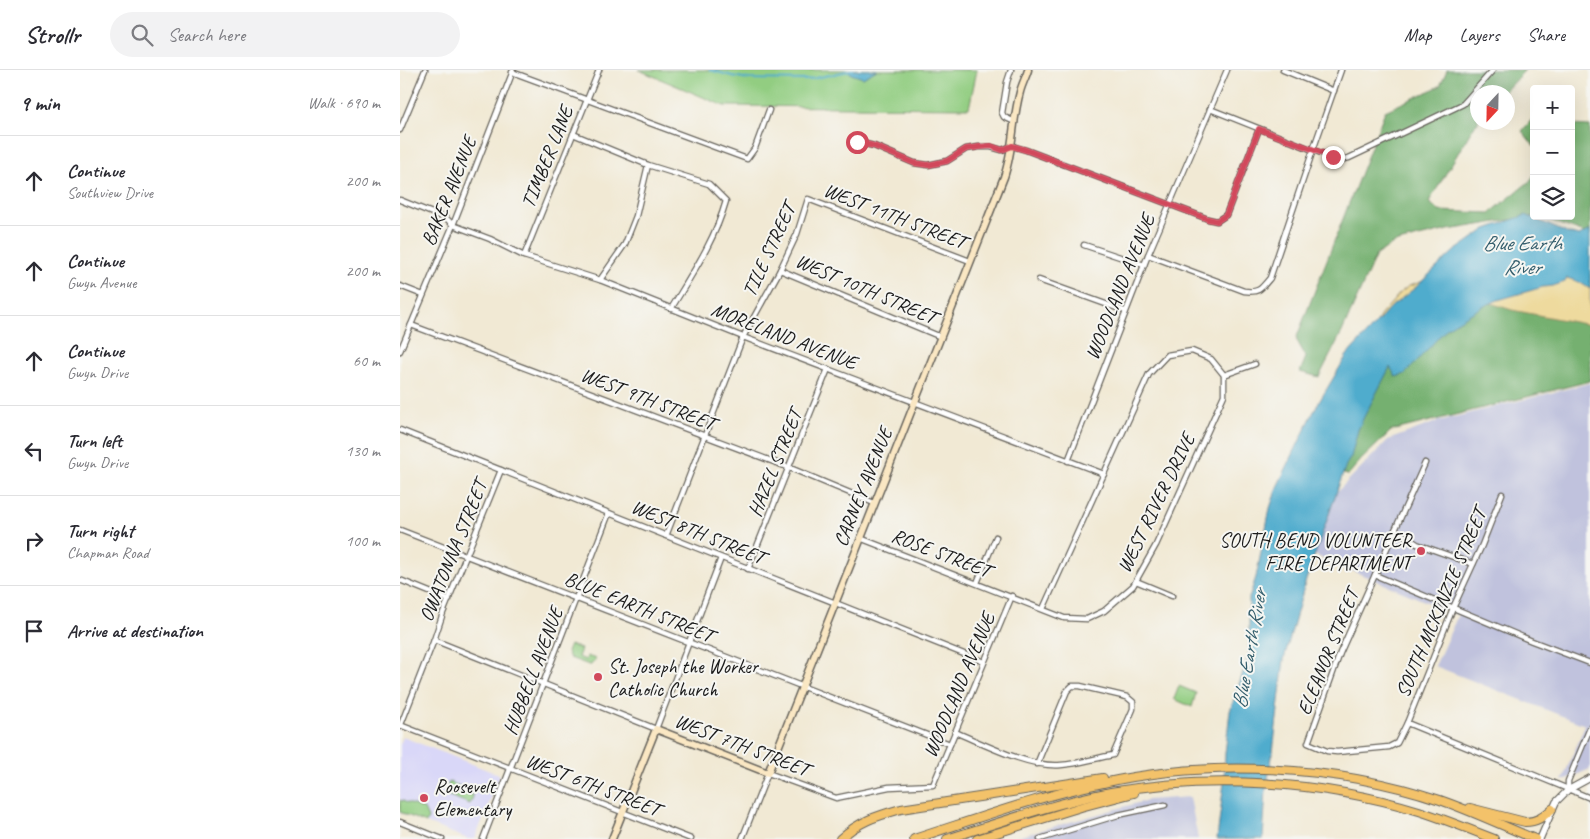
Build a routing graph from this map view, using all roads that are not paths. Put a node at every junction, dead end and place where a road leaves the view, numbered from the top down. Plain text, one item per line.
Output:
1 (425, 70) edge
2 (599, 70) edge
3 (1011, 70) edge
4 (1028, 70) edge
5 (1227, 70) edge
6 (1283, 70) edge
7 (1341, 70) edge
8 (1493, 70) edge
9 (513, 71) edge
10 (1334, 91) junction
11 (587, 100) junction
12 (1210, 109) junction
13 (769, 110) dead end
14 (1015, 122) junction
15 (1259, 129) junction
16 (400, 130) edge
17 (573, 134) junction
18 (857, 142) dead end
19 (1012, 146) junction
20 (1313, 150) junction
21 (648, 165) junction
22 (808, 199) joint
23 (400, 200) edge
24 (1169, 204) junction
25 (453, 225) junction
26 (1084, 245) dead end
27 (1148, 255) junction
28 (524, 256) junction
29 (970, 261) junction
30 (1144, 265) junction
31 (780, 270) junction
32 (600, 280) junction
33 (1039, 280) dead end
34 (400, 286) edge
35 (423, 295) junction
36 (671, 309) junction
37 (1125, 311) junction
38 (411, 324) junction
39 (743, 337) junction
40 (941, 337) junction
41 (400, 351) edge
42 (1255, 364) dead end
43 (828, 369) junction
44 (1224, 375) junction
45 (914, 402) junction
46 (400, 430) edge
47 (705, 437) junction
48 (1068, 461) junction
49 (1425, 463) dead end
50 (790, 468) junction
51 (501, 470) junction
52 (1104, 474) junction
53 (1502, 494) dead end
54 (874, 503) junction
55 (609, 513) junction
56 (400, 530) edge
57 (1395, 530) junction
58 (666, 536) junction
59 (996, 537) dead end
60 (860, 538) junction
61 (467, 555) junction
62 (721, 558) junction
63 (1473, 564) junction
64 (748, 569) junction
65 (1375, 575) junction
66 (400, 580) edge
67 (1136, 581) junction
68 (977, 583) junction
69 (1012, 596) junction
70 (1172, 596) dead end
71 (577, 598) junction
72 (449, 600) junction
73 (835, 603) junction
74 (1452, 608) junction
75 (1043, 610) junction
76 (434, 640) junction
77 (689, 643) junction
78 (984, 662) junction
79 (1590, 664) edge
80 (544, 684) junction
81 (803, 687) junction
82 (1407, 723) junction
83 (400, 726) edge
84 (1590, 728) edge
85 (656, 730) junction
86 (955, 732) junction
87 (950, 744) junction
88 (1308, 744) joint
89 (1037, 764) junction
90 (511, 769) junction
91 (768, 772) junction
92 (1142, 775) junction
93 (1590, 778) edge
94 (933, 784) joint
95 (1163, 785) junction
96 (1568, 790) junction
97 (1590, 798) edge
98 (1440, 800) junction
99 (1165, 805) dead end
100 (1552, 809) junction
101 (623, 813) junction
102 (400, 822) edge
103 (442, 839) edge
104 (483, 839) edge
105 (612, 839) edge
106 (691, 839) edge
107 (742, 839) edge
108 (840, 839) edge
109 (914, 839) edge
110 (947, 839) edge
111 (977, 839) edge
112 (1040, 839) edge
113 (1494, 839) edge
114 (1534, 839) edge
115 (1540, 839) edge

1 - 16 street
2 - 11 street, TIMBER LANE
3 - 14 street
4 - 14 main road, CARNEY AVENUE
5 - 12 street, WOODLAND AVENUE
6 - 10 street
7 - 10 street
8 - 20 street
9 - 11 street
9 - 25 street, BAKER AVENUE
10 - 20 street
11 - 13 street
11 - 17 street, TIMBER LANE
12 - 15 street
12 - 24 street, WOODLAND AVENUE
14 - 19 main road, CARNEY AVENUE
15 - 20 street
15 - 24 street
17 - 21 street
17 - 28 street, TIMBER LANE
18 - 19 street
19 - 24 street
19 - 29 main road, CARNEY AVENUE
20 - 27 street
21 - 32 street
21 - 36 street
22 - 29 street, WEST 11TH STREET
22 - 31 street, TILE STREET
23 - 25 street, MORELAND AVENUE
24 - 27 street, WOODLAND AVENUE
25 - 28 street, MORELAND AVENUE
25 - 35 street, BAKER AVENUE
26 - 30 street
27 - 30 street, WOODLAND AVENUE
28 - 32 street, MORELAND AVENUE
29 - 40 main road, CARNEY AVENUE
30 - 37 street, WOODLAND AVENUE
31 - 39 street, TILE STREET
31 - 40 street, WEST 10TH STREET
32 - 36 street, MORELAND AVENUE
33 - 37 street
34 - 35 street
35 - 38 street, BAKER AVENUE
36 - 39 street, MORELAND AVENUE
37 - 48 street, WOODLAND AVENUE
38 - 41 street, BAKER AVENUE
38 - 47 street, WEST 9TH STREET
39 - 43 street, MORELAND AVENUE
39 - 47 street, TILE STREET
40 - 45 main road, CARNEY AVENUE
42 - 44 street
43 - 45 street, MORELAND AVENUE
43 - 50 street, HAZEL STREET
44 - 52 street
44 - 67 street, WEST RIVER DRIVE
45 - 48 street, MORELAND AVENUE
45 - 54 main road, CARNEY AVENUE
46 - 51 street, WEST 8TH STREET
47 - 50 street, WEST 9TH STREET
47 - 58 street, TILE STREET
48 - 52 street, MORELAND AVENUE
49 - 57 street, ELEANOR STREET
50 - 54 street, WEST 9TH STREET
50 - 64 street, HAZEL STREET
51 - 55 street, WEST 8TH STREET
51 - 61 street, OWATONNA STREET
52 - 75 street
53 - 63 street, SOUTH MCKINZIE STREET
54 - 60 main road, CARNEY AVENUE
55 - 58 street, WEST 8TH STREET
55 - 71 street, HUBBELL AVENUE
56 - 61 street, BLUE EARTH STREET
57 - 63 street
57 - 65 street, ELEANOR STREET
58 - 62 street, WEST 8TH STREET
59 - 68 street
60 - 68 street, ROSE STREET
60 - 73 main road, CARNEY AVENUE
61 - 71 street, BLUE EARTH STREET
61 - 72 street, OWATONNA STREET
62 - 64 street, WEST 8TH STREET
62 - 77 street
63 - 74 street, SOUTH MCKINZIE STREET
64 - 73 street, WEST 8TH STREET
65 - 74 street
65 - 88 street, ELEANOR STREET
66 - 72 street
67 - 70 street
67 - 75 street, WEST RIVER DRIVE
68 - 69 street, ROSE STREET
69 - 75 street, WEST RIVER DRIVE
69 - 78 street, WOODLAND AVENUE
71 - 77 street, BLUE EARTH STREET
71 - 80 street, HUBBELL AVENUE
72 - 76 street, OWATONNA STREET
73 - 78 street, WEST 8TH STREET
73 - 81 main road, CARNEY AVENUE
74 - 79 street
74 - 82 street, SOUTH MCKINZIE STREET
76 - 80 street, WEST 7TH STREET
76 - 83 street, OWATONNA STREET
77 - 81 street, BLUE EARTH STREET
77 - 85 street
78 - 86 street, WOODLAND AVENUE
80 - 85 street, WEST 7TH STREET
80 - 90 street, HUBBELL AVENUE
81 - 87 street, BLUE EARTH STREET
81 - 91 main road, CARNEY AVENUE
82 - 88 street, SOUTH MCKINZIE STREET
82 - 96 street
83 - 90 street, WEST 6TH STREET
84 - 96 street
85 - 91 main road, WEST 7TH STREET
85 - 101 main road
86 - 87 street, WOODLAND AVENUE
86 - 89 street
87 - 94 street, WOODLAND AVENUE
89 - 89 street
90 - 101 street, WEST 6TH STREET
90 - 104 street, HUBBELL AVENUE
91 - 94 street, WEST 7TH STREET
91 - 107 street, CARNEY AVENUE
92 - 98 highway
92 - 108 highway
92 - 109 highway
93 - 96 street
95 - 110 highway
95 - 111 highway
95 - 113 highway
96 - 97 street
96 - 100 street
98 - 100 highway
98 - 114 highway
99 - 112 street
100 - 115 street
101 - 105 main road
101 - 106 street, WEST 6TH STREET
102 - 103 street

